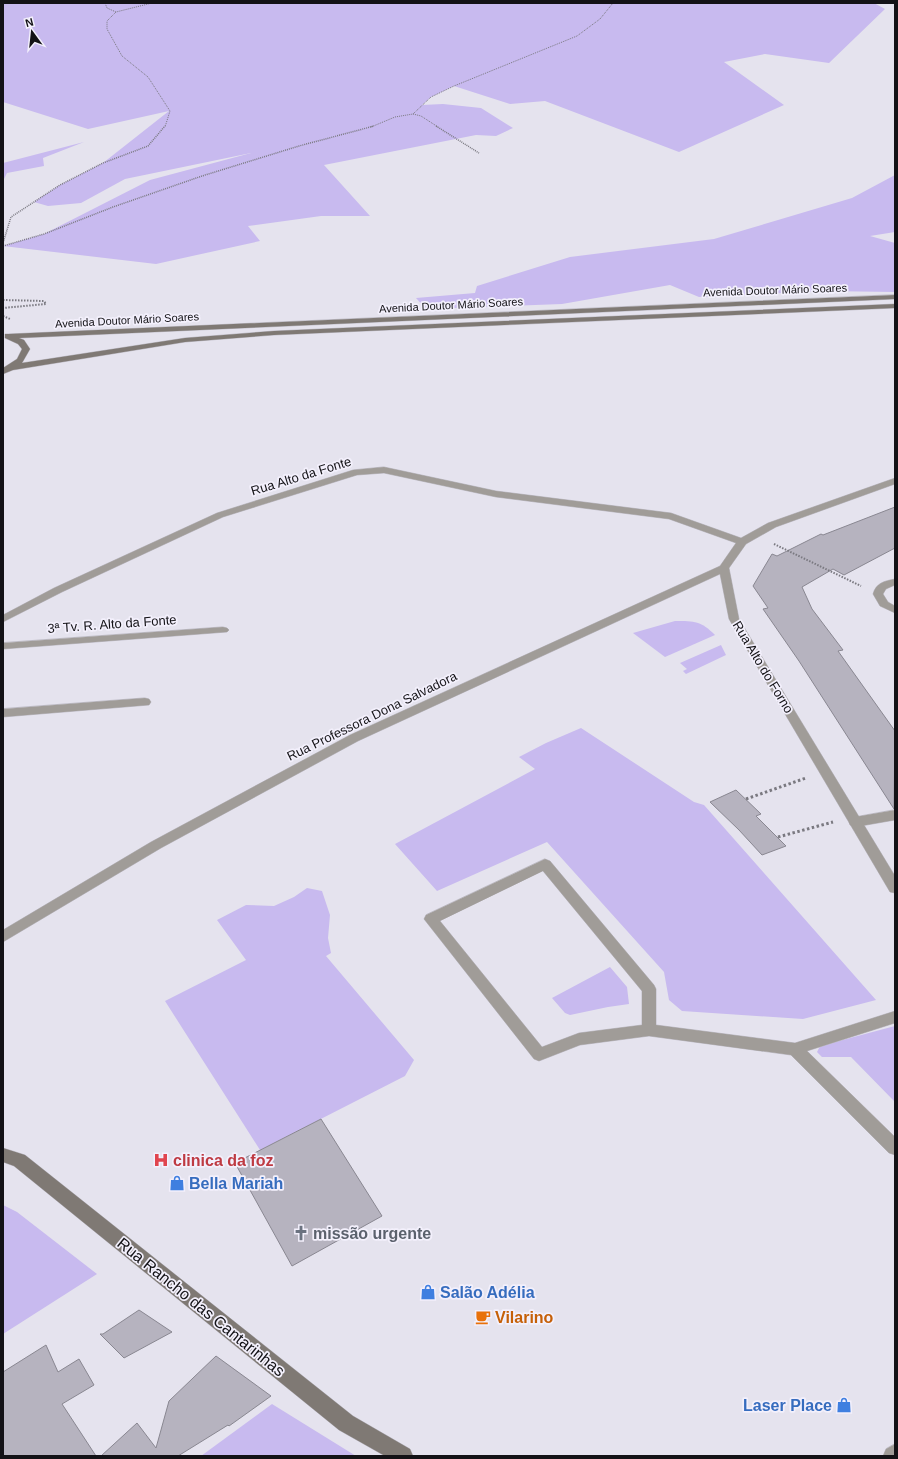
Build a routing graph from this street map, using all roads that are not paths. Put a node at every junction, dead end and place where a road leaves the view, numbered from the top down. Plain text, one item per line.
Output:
1 (895, 297) edge
2 (895, 306) edge
3 (6, 336) edge
4 (13, 367) junction
5 (3, 371) edge
6 (895, 481) edge
7 (742, 542) junction
8 (724, 568) junction
9 (895, 582) edge
10 (895, 610) edge
11 (3, 619) edge
12 (223, 630) dead end
13 (3, 646) edge
14 (145, 702) dead end
15 (3, 713) edge
16 (895, 815) edge
17 (854, 819) junction
18 (895, 888) edge
19 (3, 937) edge
20 (895, 1017) edge
21 (649, 1030) junction
22 (796, 1049) junction
23 (895, 1148) edge
24 (3, 1155) edge
25 (403, 1456) edge

1 - 3 main road, Avenida Doutor Mário Soares
2 - 4 main road, Avenida Doutor Mário Soares
3 - 4 main road
4 - 5 main road, Avenida Doutor Mário Soares
6 - 7 street
7 - 8 street
7 - 11 street, Rua Alto da Fonte
8 - 17 street, Rua Alto do Forno
8 - 19 street, Rua Professora Dona Salvadora
9 - 10 street
12 - 13 street, 3ª Tv. R. Alto da Fonte
14 - 15 street
16 - 17 street
17 - 18 street, Rua Alto do Forno
20 - 22 street
21 - 21 street
21 - 22 street
22 - 23 street
24 - 25 main road, Rua Rancho das Cantarinhas

